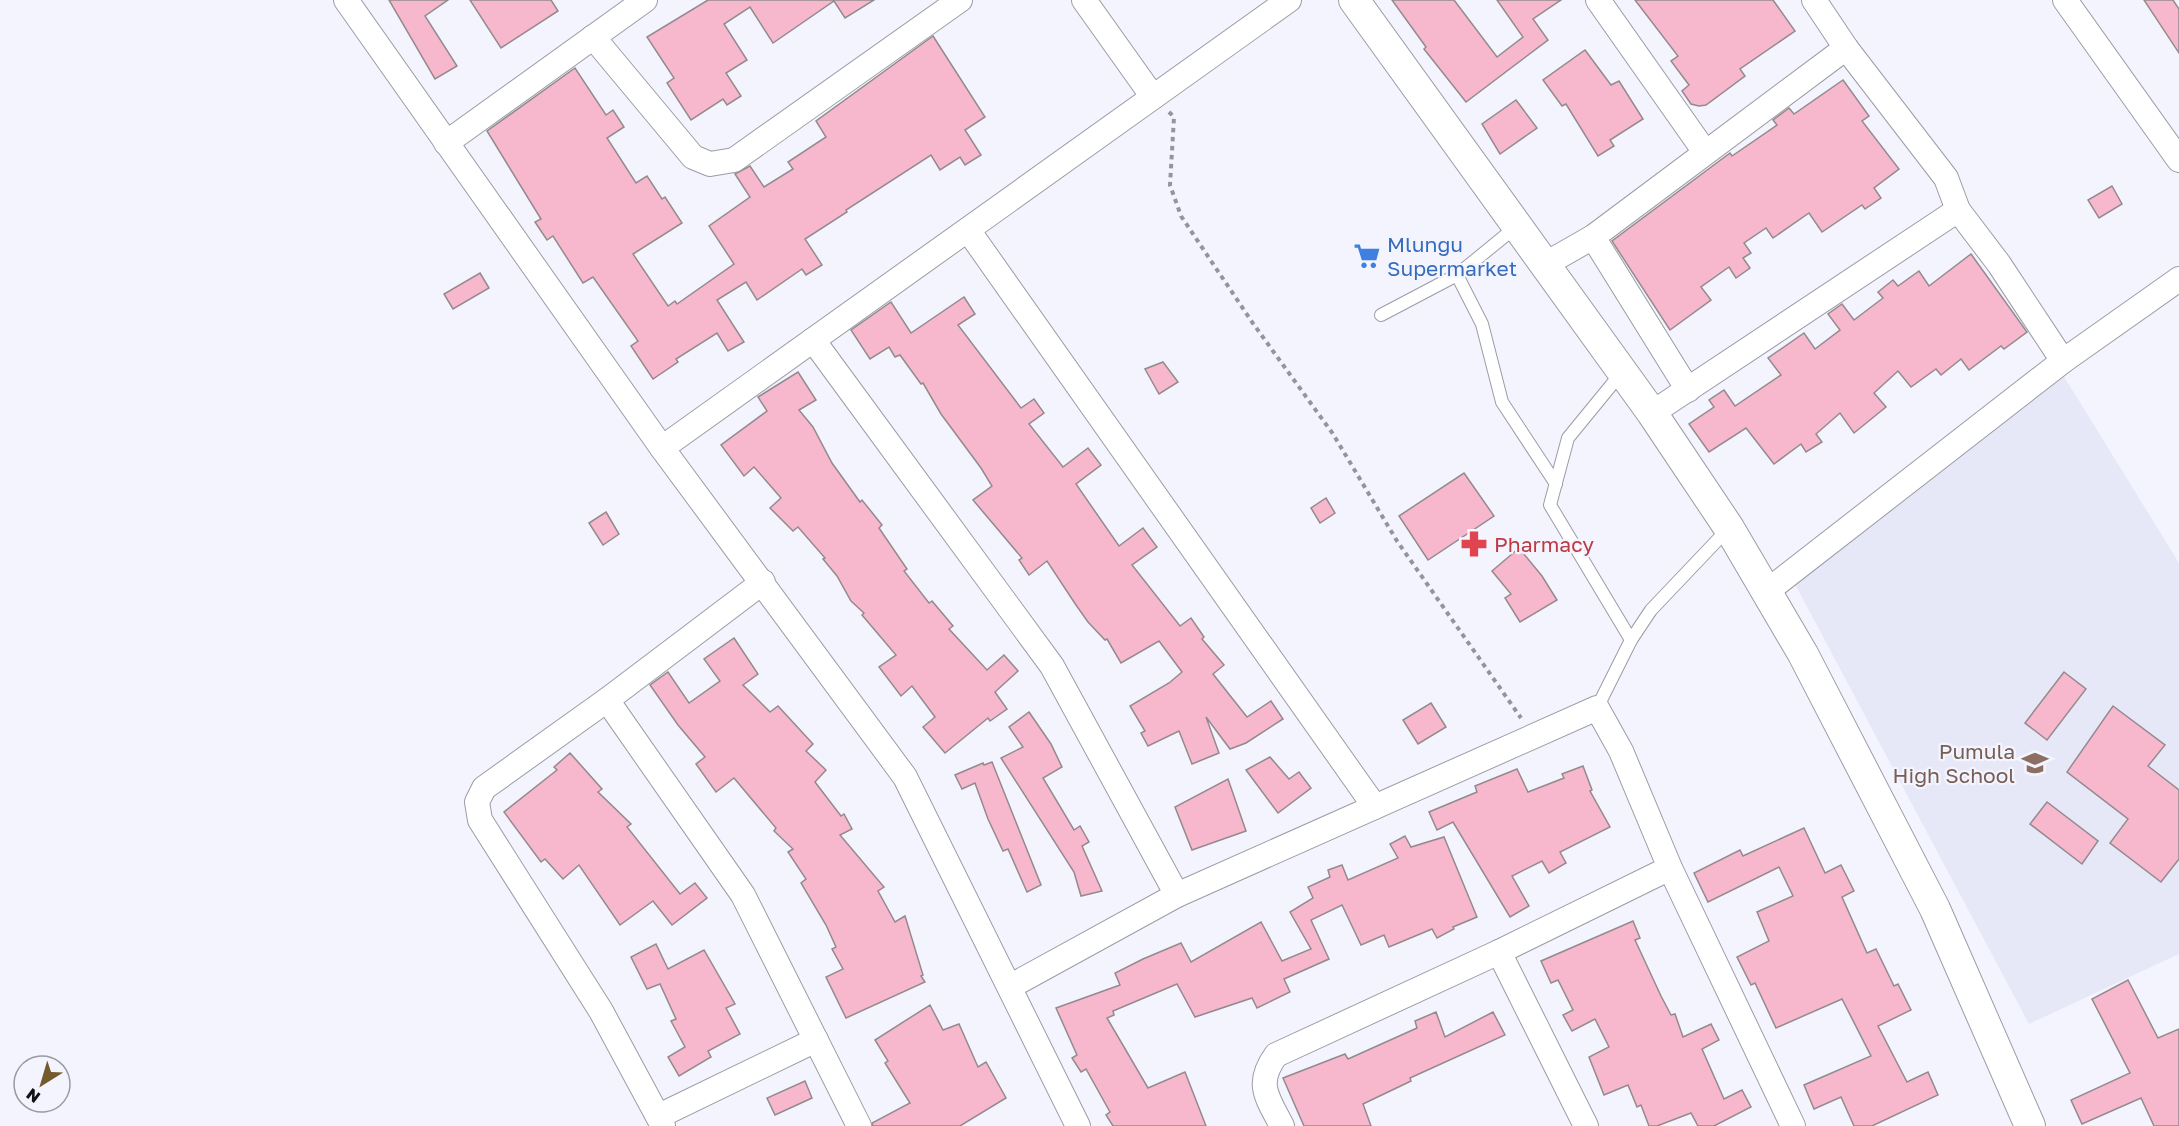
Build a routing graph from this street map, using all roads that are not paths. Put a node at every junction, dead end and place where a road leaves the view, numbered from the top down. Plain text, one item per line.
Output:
1 (346, 0) edge
2 (645, 0) edge
3 (960, 0) edge
4 (1084, 0) edge
5 (1289, 0) edge
6 (1354, 0) edge
7 (1598, 0) edge
8 (1814, 0) edge
9 (2065, 0) edge
10 (593, 37) junction
11 (1846, 48) junction
12 (1154, 97) junction
13 (446, 143) junction
14 (1705, 152) junction
15 (2179, 160) edge
16 (1958, 210) junction
17 (1517, 226) junction
18 (968, 230) junction
19 (1593, 237) junction
20 (1544, 265) junction
21 (1457, 275) junction
22 (2179, 279) edge
23 (1381, 315) dead end
24 (813, 340) junction
25 (2063, 361) junction
26 (1622, 372) junction
27 (1688, 390) junction
28 (1652, 413) junction
29 (662, 448) junction
30 (1556, 484) junction
31 (1730, 528) junction
32 (763, 582) junction
33 (1766, 592) junction
34 (1631, 640) junction
35 (607, 700) junction
36 (1597, 708) junction
37 (1375, 807) junction
38 (1670, 868) junction
39 (1177, 895) junction
40 (1499, 952) junction
41 (1011, 986) junction
42 (816, 1040) junction
43 (661, 1121) edge
44 (859, 1126) edge
45 (1078, 1126) edge
46 (1282, 1126) edge
47 (1586, 1126) edge
48 (1793, 1126) edge
49 (2030, 1126) edge

1 - 13 street
2 - 10 street
3 - 10 street
4 - 12 street
5 - 12 street
6 - 17 street
7 - 14 street
8 - 11 street
9 - 15 street
10 - 13 street
11 - 14 street
11 - 16 street
12 - 18 street
13 - 29 street
14 - 19 street
16 - 25 street
16 - 27 street
17 - 20 street
17 - 21 lane
18 - 24 street
18 - 37 street
19 - 20 street
19 - 27 street
20 - 26 street
21 - 23 lane
21 - 30 lane
22 - 25 street
24 - 29 street
24 - 39 street
25 - 33 street
26 - 28 street
26 - 30 lane
27 - 28 street
28 - 31 street
29 - 32 street
30 - 34 lane
31 - 33 street
31 - 34 lane
32 - 35 street
32 - 41 street
33 - 49 street
34 - 36 lane
35 - 42 street
35 - 43 street
36 - 37 street
36 - 38 street
37 - 39 street
38 - 40 street
38 - 48 street
39 - 41 street
40 - 46 street
40 - 47 street
41 - 45 street
42 - 43 street
42 - 44 street

